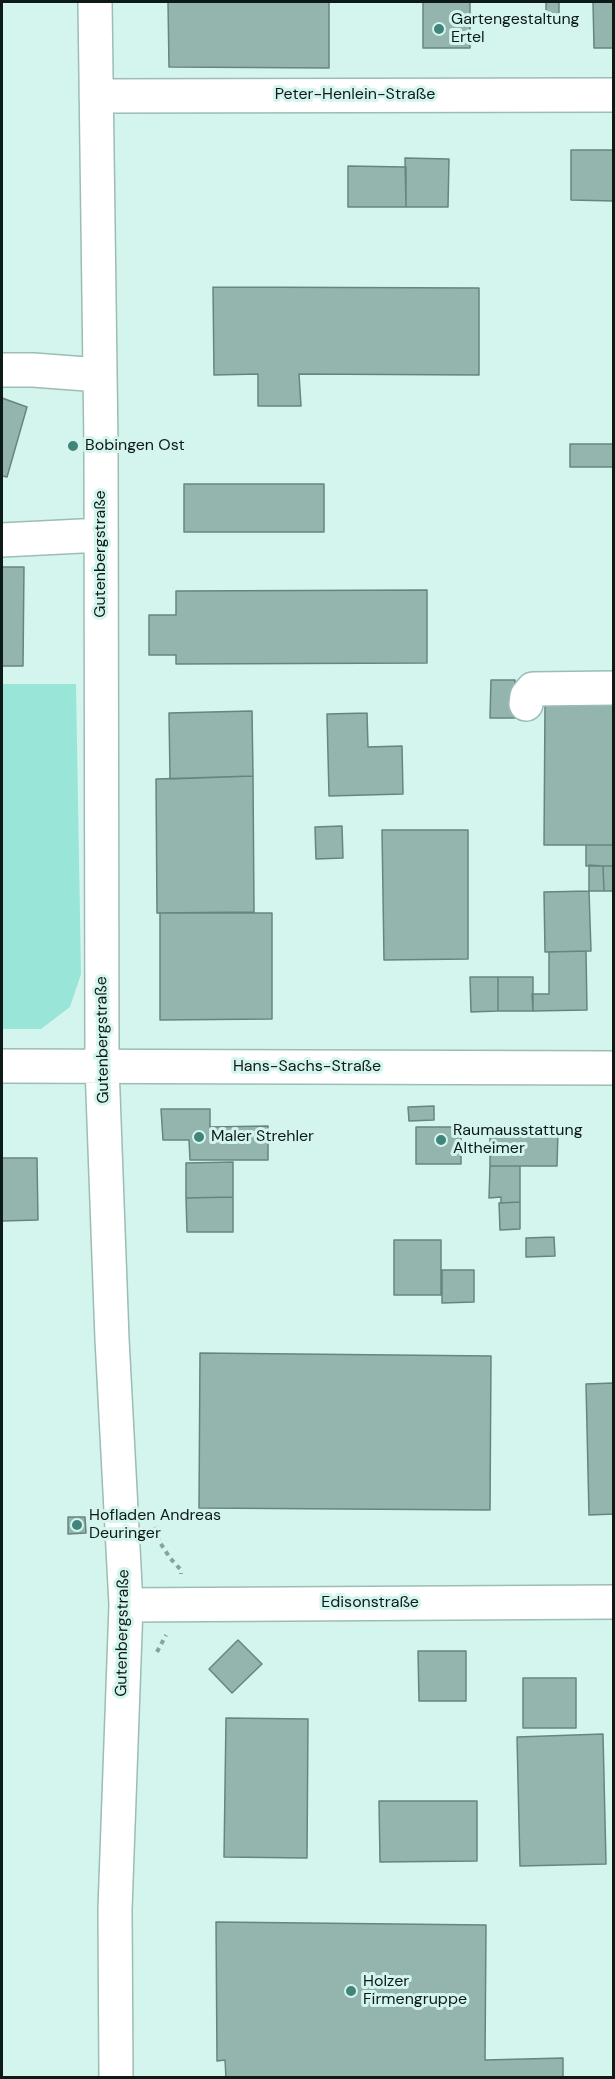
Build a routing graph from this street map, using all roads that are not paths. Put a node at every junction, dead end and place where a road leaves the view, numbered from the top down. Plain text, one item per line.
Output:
1 (95, 2) edge
2 (614, 95) edge
3 (96, 96) junction
4 (2, 370) edge
5 (100, 375) junction
6 (101, 535) junction
7 (2, 540) edge
8 (614, 688) edge
9 (526, 704) dead end
10 (2, 1066) edge
11 (102, 1066) junction
12 (614, 1068) edge
13 (614, 1602) edge
14 (126, 1605) junction
15 (116, 2078) edge

1 - 3 street, Gutenbergstraße
2 - 3 street, Peter-Henlein-Straße
3 - 5 street, Gutenbergstraße
4 - 5 street
5 - 6 street, Gutenbergstraße
6 - 7 street
6 - 11 street, Gutenbergstraße
8 - 9 street
10 - 11 street, Hans-Sachs-Straße
11 - 12 street, Hans-Sachs-Straße
11 - 14 street, Gutenbergstraße
13 - 14 street, Edisonstraße
14 - 15 street, Gutenbergstraße

